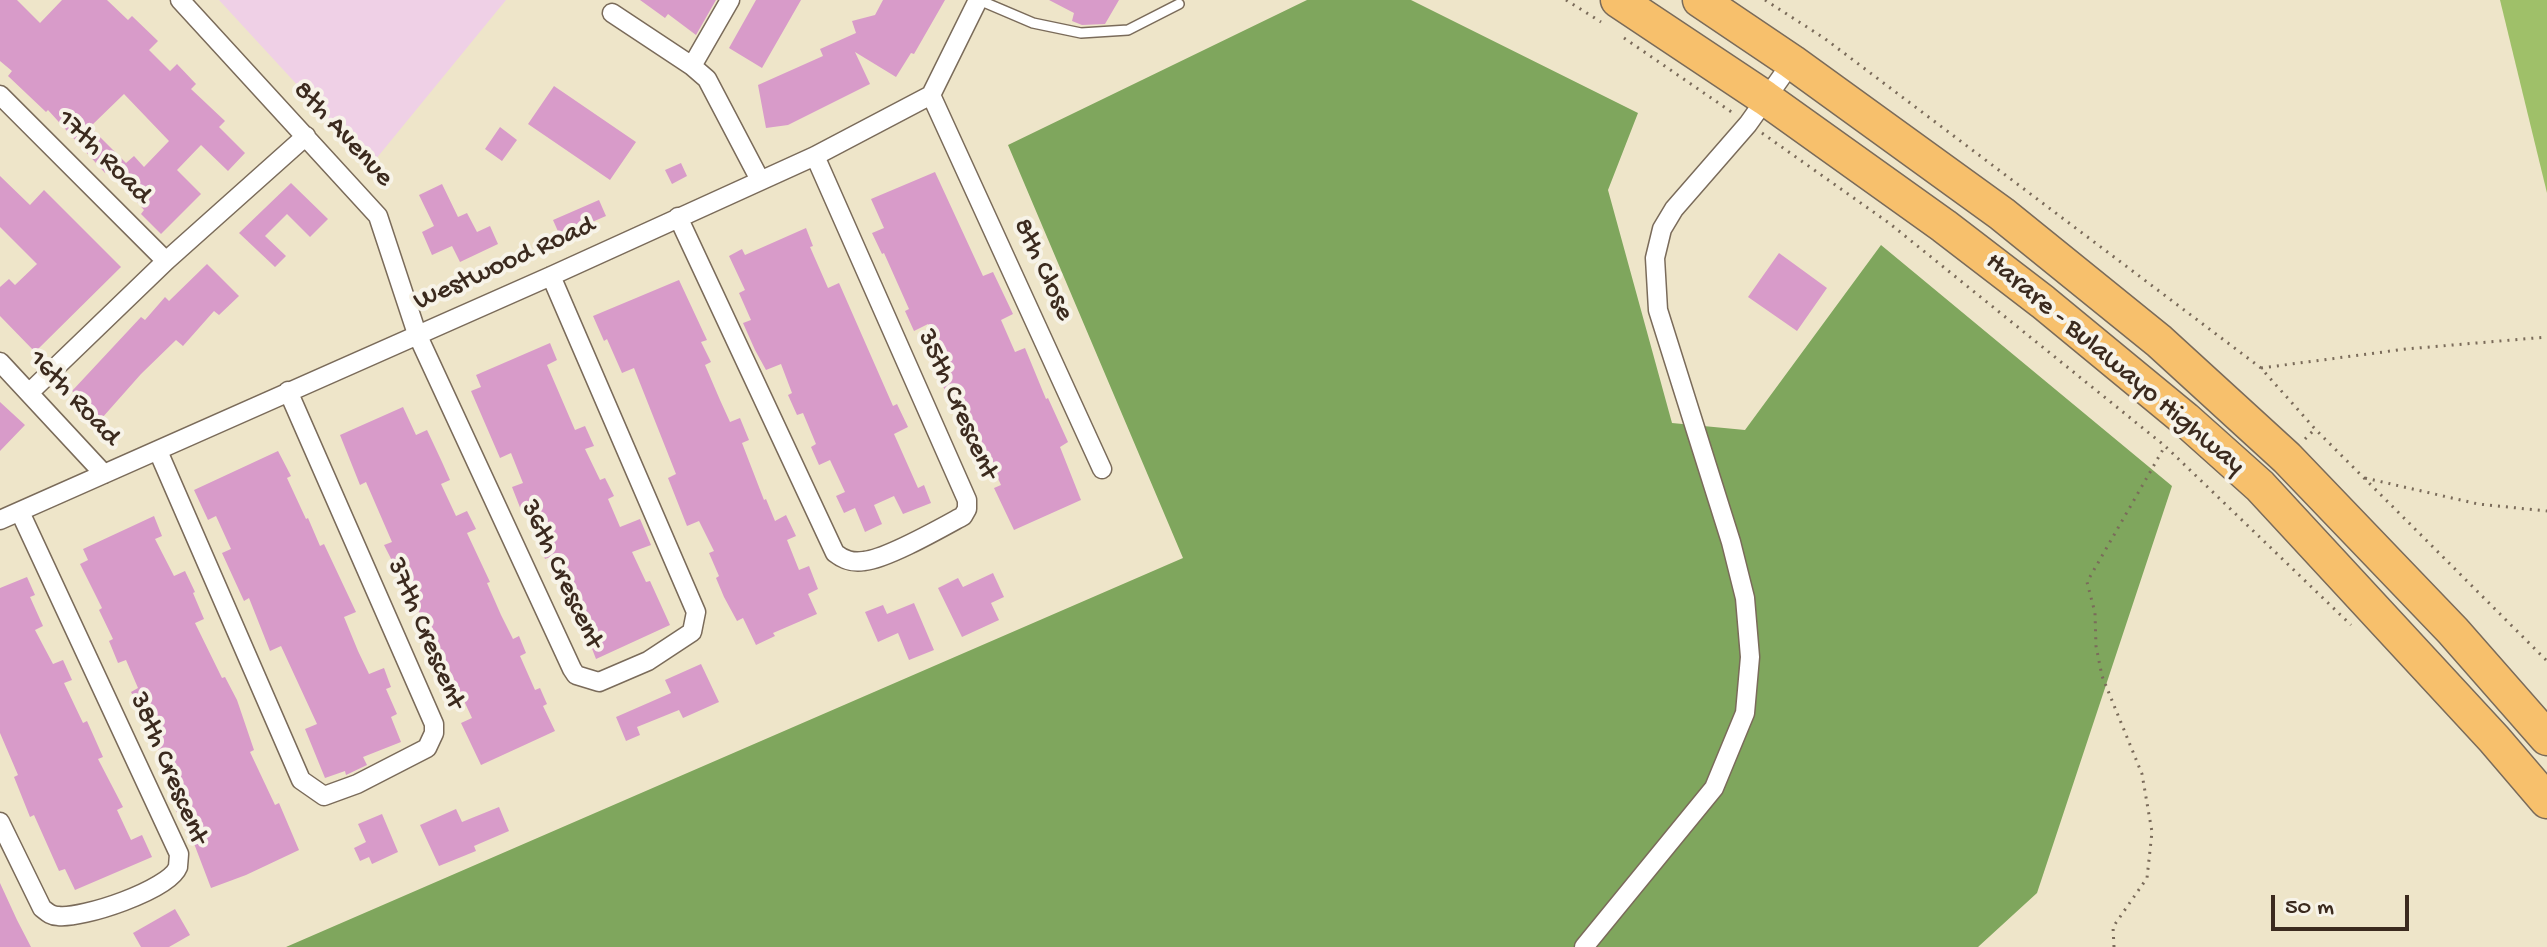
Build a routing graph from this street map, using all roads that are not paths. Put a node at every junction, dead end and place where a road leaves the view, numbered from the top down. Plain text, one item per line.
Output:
1 (180, 0) edge
2 (730, 0) edge
3 (979, 0) edge
4 (1700, 0) edge
5 (1179, 4) dead end
6 (612, 13) dead end
7 (1615, 15) edge
8 (1792, 62) junction
9 (692, 66) junction
10 (0, 95) edge
11 (931, 95) junction
12 (1757, 111) junction
13 (306, 136) junction
14 (815, 156) junction
15 (760, 180) junction
16 (678, 217) junction
17 (166, 261) junction
18 (551, 276) junction
19 (417, 334) junction
20 (0, 362) edge
21 (288, 391) junction
22 (30, 392) junction
23 (158, 451) junction
24 (1102, 469) dead end
25 (104, 474) junction
26 (20, 512) junction
27 (0, 520) edge
28 (2547, 738) edge
29 (2547, 801) edge
30 (0, 822) edge
31 (1584, 947) edge

1 - 13 street, 8th Avenue
2 - 9 street
3 - 5 lane
3 - 11 street
4 - 8 highway, Harare - Bulawayo Highway
6 - 9 street
7 - 12 highway, Harare - Bulawayo Highway
8 - 12 street
8 - 28 highway, Harare - Bulawayo Highway
9 - 15 street
10 - 17 street, 17th Road
11 - 14 street, Westwood Road
11 - 24 street, 8th Close
12 - 29 highway, Harare - Bulawayo Highway
12 - 31 street
13 - 17 street
13 - 19 street, 8th Avenue
14 - 15 street, Westwood Road
14 - 16 street, 35th Crescent
15 - 16 street, Westwood Road
16 - 18 street, Westwood Road
17 - 22 street
18 - 19 street, Westwood Road
18 - 19 street, 36th Crescent
19 - 21 street, Westwood Road
20 - 22 street, 16th Road
21 - 23 street, Westwood Road
21 - 23 street, 37th Crescent
22 - 25 street, 16th Road
23 - 25 street, Westwood Road
25 - 26 street, Westwood Road
26 - 27 street, Westwood Road
26 - 30 street, 38th Crescent

